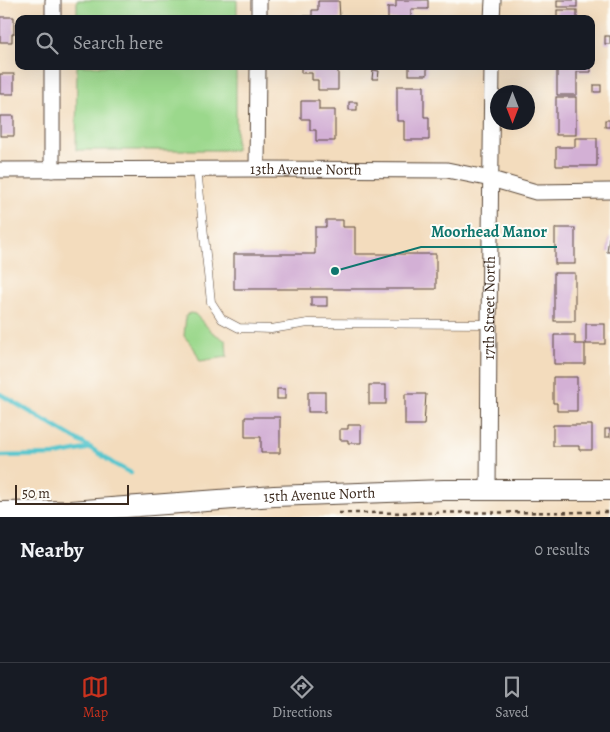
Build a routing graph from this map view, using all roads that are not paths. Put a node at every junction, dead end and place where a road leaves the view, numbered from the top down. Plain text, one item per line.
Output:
1 (53, 0) edge
2 (259, 0) edge
3 (492, 0) edge
4 (53, 15) edge
5 (259, 15) edge
6 (492, 15) edge
7 (52, 70) edge
8 (258, 70) edge
9 (492, 70) edge
10 (197, 169) junction
11 (257, 169) junction
12 (0, 170) edge
13 (52, 170) junction
14 (491, 179) junction
15 (610, 192) edge
16 (489, 324) junction
17 (488, 490) junction
18 (610, 490) edge
19 (0, 512) edge

1 - 4 street
2 - 5 street
3 - 6 street
7 - 13 street
8 - 11 street
9 - 14 street, 17th Street North
10 - 11 street, 13th Avenue North
10 - 13 street, 13th Avenue North
10 - 16 lane
11 - 14 street, 13th Avenue North
12 - 13 street, 13th Avenue North
14 - 15 street, 13th Avenue North
14 - 16 street, 17th Street North
16 - 17 street, 17th Street North
17 - 18 main road, 15th Avenue North
17 - 19 main road, 15th Avenue North

